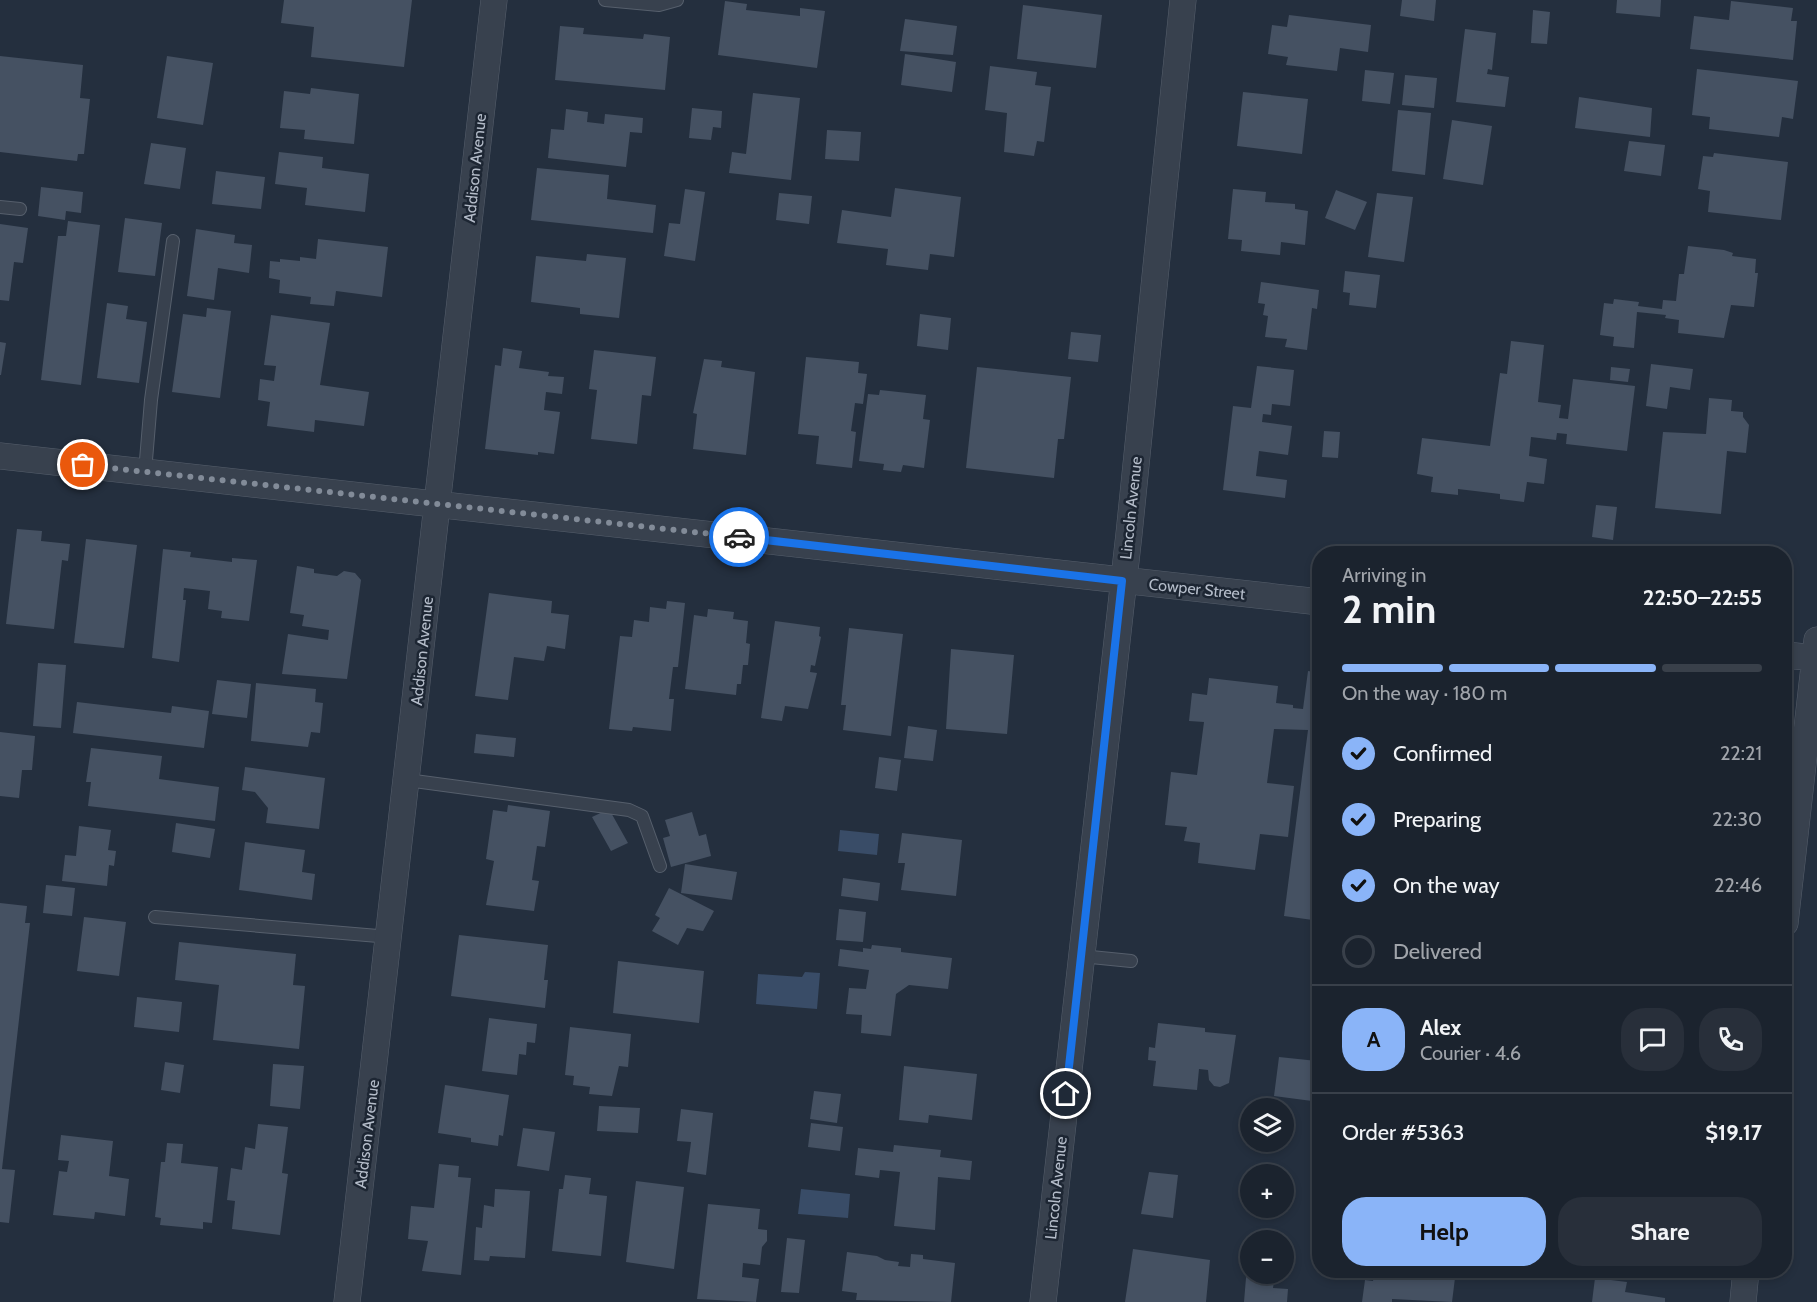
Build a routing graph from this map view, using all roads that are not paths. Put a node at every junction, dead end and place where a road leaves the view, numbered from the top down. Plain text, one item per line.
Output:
1 (494, 0) edge
2 (605, 0) edge
3 (677, 0) edge
4 (1183, 0) edge
5 (0, 207) edge
6 (20, 209) dead end
7 (173, 241) dead end
8 (0, 456) edge
9 (145, 472) junction
10 (438, 503) junction
11 (1122, 581) junction
12 (1312, 601) edge
13 (1816, 652) edge
14 (1792, 654) edge
15 (407, 780) junction
16 (1792, 862) edge
17 (660, 866) dead end
18 (155, 917) dead end
19 (390, 937) junction
20 (1081, 956) junction
21 (1131, 961) dead end
22 (1745, 1278) edge
23 (347, 1302) edge
24 (1043, 1302) edge
25 (1743, 1302) edge

1 - 10 street, Addison Avenue
2 - 3 lane
4 - 11 street, Lincoln Avenue
5 - 6 lane
7 - 9 lane
8 - 9 street, Cowper Street
9 - 10 street, Cowper Street
10 - 11 street, Cowper Street
10 - 15 street, Addison Avenue
11 - 12 street, Cowper Street
11 - 20 street, Lincoln Avenue
13 - 14 street
13 - 16 street
15 - 17 lane
15 - 19 street, Addison Avenue
18 - 19 lane
19 - 23 street, Addison Avenue
20 - 21 lane
20 - 24 street, Lincoln Avenue
22 - 25 street

